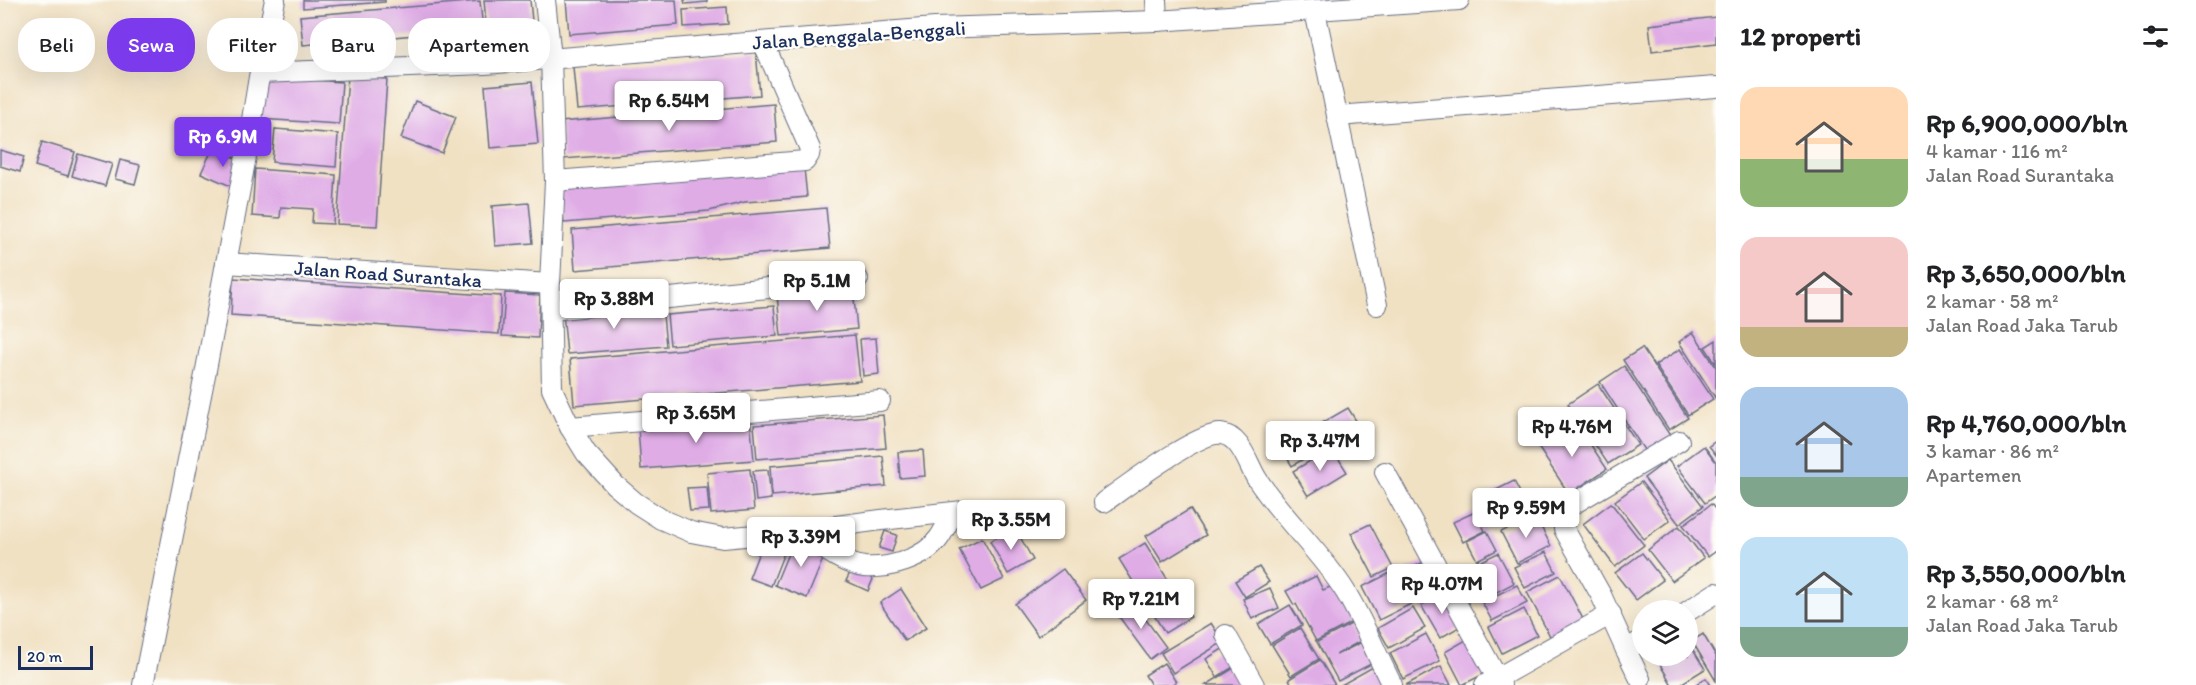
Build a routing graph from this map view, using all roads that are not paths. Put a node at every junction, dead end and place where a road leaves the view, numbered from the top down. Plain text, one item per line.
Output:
1 (275, 0) edge
2 (545, 0) edge
3 (1156, 0) edge
4 (1459, 0) edge
5 (1315, 11) junction
6 (1157, 21) junction
7 (768, 41) junction
8 (551, 58) junction
9 (260, 73) junction
10 (1716, 87) edge
11 (1337, 116) junction
12 (555, 182) junction
13 (226, 263) junction
14 (858, 279) dead end
15 (550, 284) junction
16 (1377, 304) dead end
17 (551, 310) junction
18 (880, 401) dead end
19 (570, 427) junction
20 (1679, 441) dead end
21 (1385, 472) dead end
22 (1104, 502) dead end
23 (972, 510) dead end
24 (952, 514) junction
25 (800, 531) junction
26 (1716, 593) edge
27 (1698, 605) edge
28 (1611, 614) junction
29 (1226, 635) dead end
30 (1632, 642) edge
31 (1636, 666) edge
32 (1494, 683) edge
33 (1638, 683) edge
34 (143, 685) edge
35 (1254, 685) edge
36 (1392, 685) edge

1 - 9 street
2 - 8 street
3 - 6 street
4 - 5 street, Jalan Benggala-Benggali
5 - 6 street, Jalan Benggala-Benggali
5 - 11 street
6 - 7 street, Jalan Benggala-Benggali
7 - 8 street, Jalan Benggala-Benggali
7 - 12 street
8 - 9 street, Jalan Benggala-Benggali
8 - 12 street
9 - 13 street
10 - 11 street
11 - 16 street
12 - 15 street
13 - 15 street, Jalan Road Surantaka
13 - 34 street
14 - 17 street
15 - 17 street
17 - 19 street
18 - 19 street
19 - 25 street
20 - 28 street
21 - 32 street
22 - 36 street
23 - 24 street
24 - 25 street
24 - 25 street
26 - 27 street
28 - 30 street
28 - 32 street
29 - 35 street
31 - 33 street

